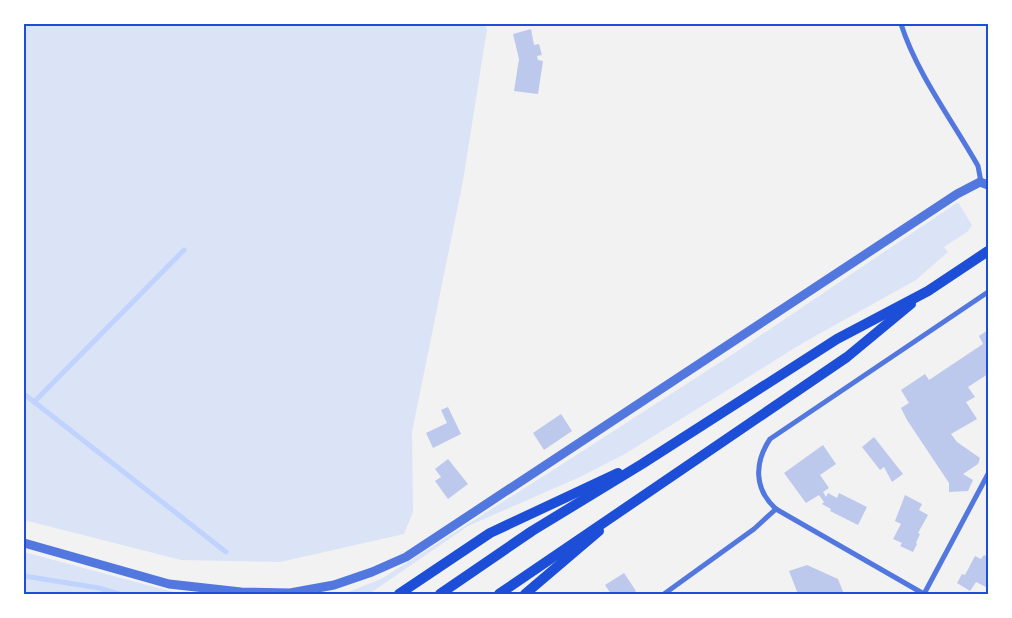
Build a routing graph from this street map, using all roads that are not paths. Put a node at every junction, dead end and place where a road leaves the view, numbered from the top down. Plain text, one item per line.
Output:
1 (901, 24) edge
2 (985, 183) edge
3 (988, 251) edge
4 (928, 291) junction
5 (988, 292) edge
6 (642, 464) junction
7 (988, 474) edge
8 (626, 506) junction
9 (776, 509) junction
10 (24, 543) edge
11 (399, 594) edge
12 (440, 594) edge
13 (499, 594) edge
14 (524, 594) edge
15 (664, 594) edge
16 (924, 594) edge

1 - 2 street
2 - 10 street
3 - 4 main road
4 - 6 main road
4 - 8 main road
5 - 9 street
6 - 11 main road
6 - 12 main road
7 - 16 street
8 - 13 main road
8 - 14 main road
9 - 15 street
9 - 16 street

